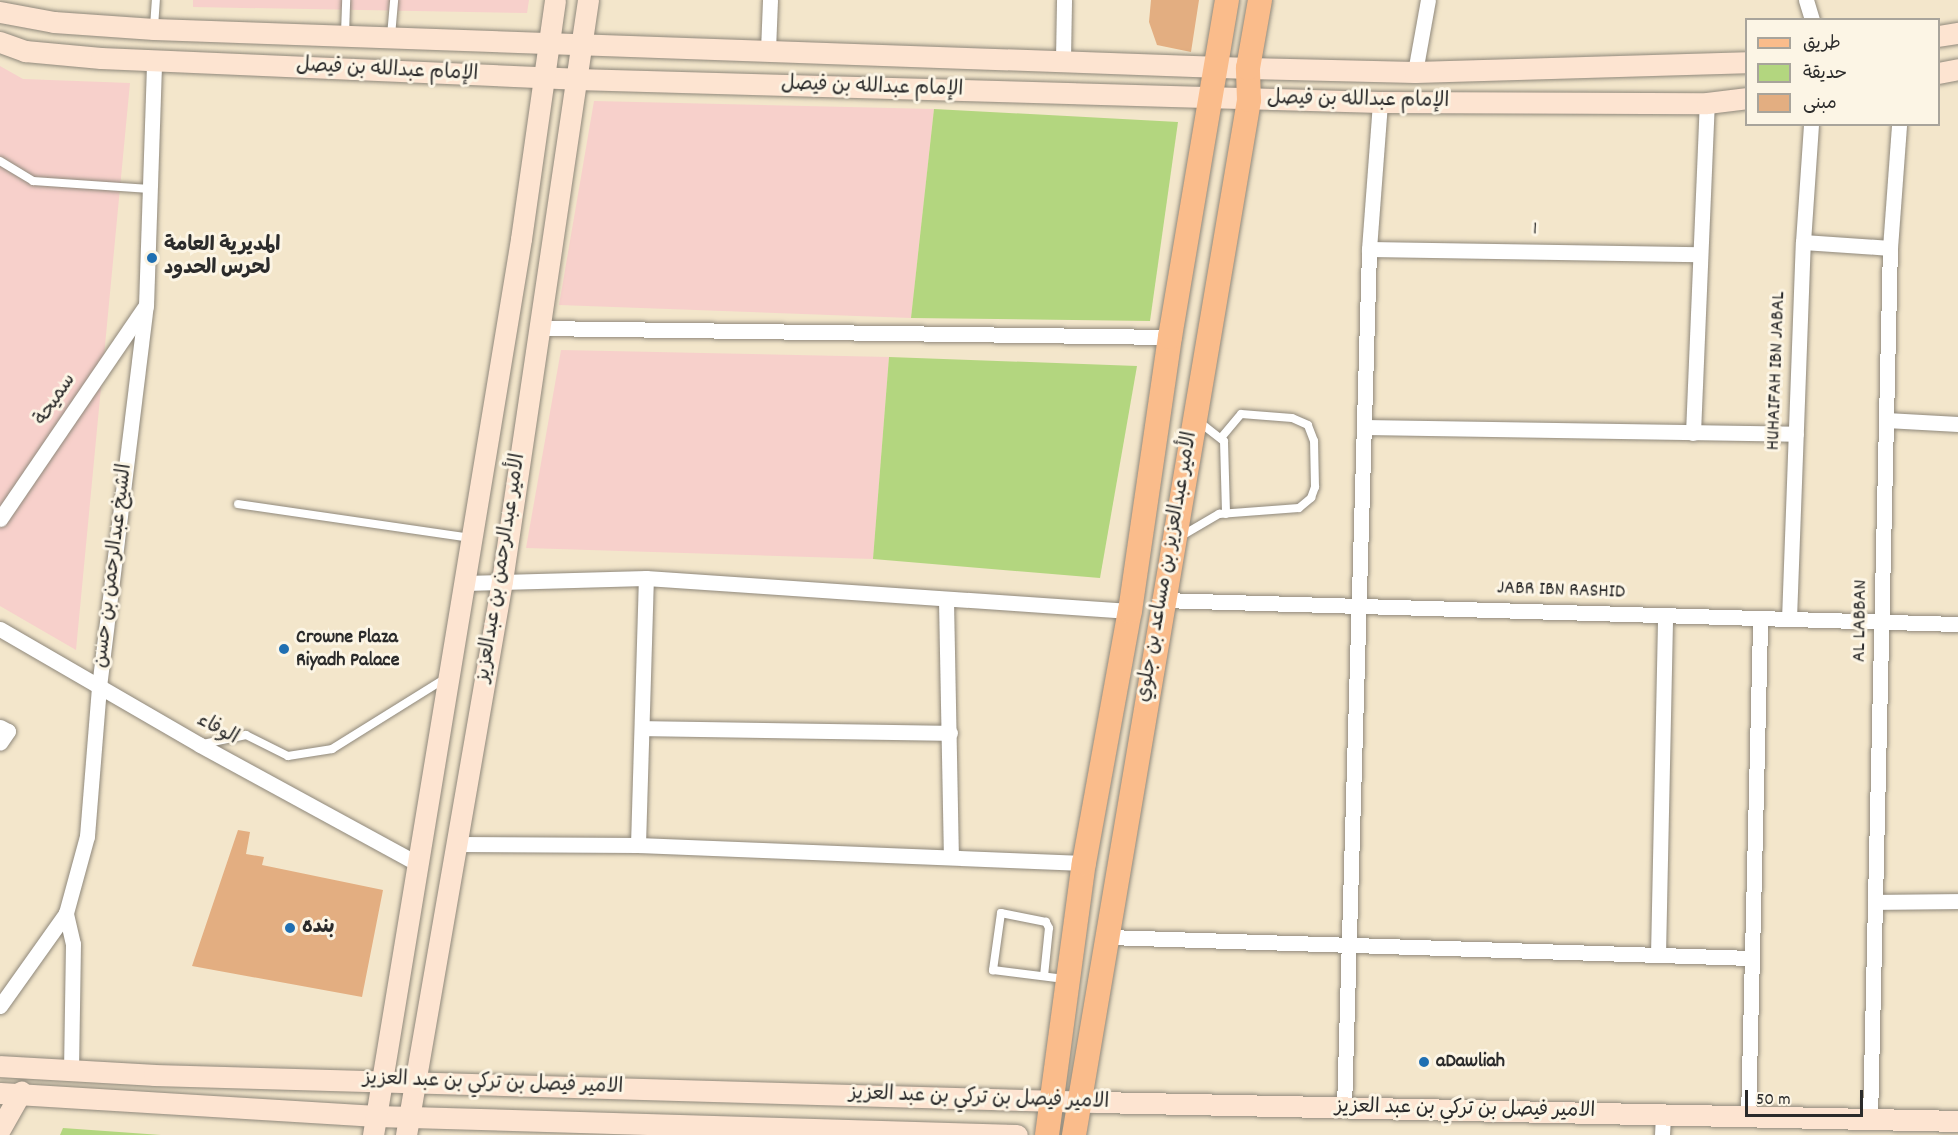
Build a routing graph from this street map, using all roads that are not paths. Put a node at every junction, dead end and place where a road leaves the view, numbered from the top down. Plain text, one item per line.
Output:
1 (156, 0) edge
2 (346, 0) edge
3 (394, 0) edge
4 (555, 0) edge
5 (588, 0) edge
6 (770, 0) edge
7 (1064, 0) edge
8 (1227, 0) edge
9 (1260, 0) edge
10 (1428, 0) edge
11 (1806, 0) edge
12 (0, 12) edge
13 (1811, 18) edge
14 (154, 29) junction
15 (1958, 33) edge
16 (345, 34) junction
17 (391, 36) junction
18 (1940, 36) edge
19 (548, 40) junction
20 (581, 41) junction
21 (0, 42) edge
22 (768, 50) junction
23 (856, 53) junction
24 (936, 56) junction
25 (154, 59) junction
26 (1063, 59) junction
27 (1745, 62) edge
28 (1216, 64) junction
29 (1248, 68) junction
30 (1958, 69) edge
31 (1415, 72) junction
32 (1940, 73) edge
33 (542, 78) junction
34 (576, 79) junction
35 (858, 87) junction
36 (940, 90) junction
37 (1212, 97) junction
38 (1745, 98) edge
39 (1249, 100) junction
40 (1380, 102) junction
41 (1707, 103) junction
42 (1811, 126) edge
43 (1899, 126) edge
44 (0, 161) edge
45 (150, 189) junction
46 (1803, 242) junction
47 (1890, 248) junction
48 (1369, 249) junction
49 (1700, 254) junction
50 (146, 306) junction
51 (539, 328) junction
52 (1170, 337) junction
53 (1194, 418) junction
54 (1886, 420) junction
55 (1958, 424) edge
56 (1364, 427) junction
57 (1693, 433) junction
58 (1796, 434) junction
59 (1222, 437) junction
60 (238, 504) dead end
61 (1226, 514) junction
62 (0, 519) edge
63 (472, 538) junction
64 (1172, 543) junction
65 (646, 578) junction
66 (502, 581) junction
67 (465, 583) junction
68 (946, 600) junction
69 (1162, 600) junction
70 (1359, 606) junction
71 (1130, 610) junction
72 (1665, 615) junction
73 (1760, 618) junction
74 (1789, 619) junction
75 (1882, 622) junction
76 (1958, 624) edge
77 (0, 629) edge
78 (447, 678) junction
79 (99, 687) junction
80 (643, 728) junction
81 (950, 733) junction
82 (200, 745) junction
83 (458, 844) junction
84 (638, 845) junction
85 (951, 856) junction
86 (417, 863) junction
87 (1084, 863) junction
88 (1958, 901) edge
89 (1875, 902) junction
90 (66, 913) junction
91 (1108, 937) junction
92 (1348, 947) junction
93 (1658, 955) junction
94 (1752, 958) junction
95 (1044, 976) junction
96 (1068, 980) junction
97 (0, 1006) edge
98 (0, 1066) edge
99 (70, 1071) junction
100 (382, 1080) junction
101 (417, 1081) junction
102 (10, 1093) edge
103 (1052, 1101) junction
104 (1078, 1102) junction
105 (1344, 1108) junction
106 (1748, 1117) junction
107 (1870, 1120) junction
108 (1958, 1121) edge
109 (375, 1125) edge
110 (1663, 1125) edge
111 (408, 1126) edge
112 (0, 1129) edge
113 (709, 1131) edge
114 (1017, 1135) edge
115 (1047, 1135) edge
116 (1074, 1135) edge

1 - 14 lane
2 - 16 lane
3 - 17 lane
4 - 19 street, الأمير عبدالرحمن بن عبدالعزيز
5 - 20 street, الأمير عبدالرحمن بن عبدالعزيز
6 - 22 street
7 - 26 street
8 - 28 main road, الأمير عبدالعزيز بن مساعد بن جلوي
9 - 29 main road, الأمير عبدالعزيز بن مساعد بن جلوي
10 - 31 street
11 - 13 street
12 - 14 street, الإمام عبدالله بن فيصل
14 - 16 street, الإمام عبدالله بن فيصل
15 - 18 street
16 - 17 street, الإمام عبدالله بن فيصل
17 - 19 street, الإمام عبدالله بن فيصل
19 - 20 street, الإمام عبدالله بن فيصل
19 - 33 street, الأمير عبدالرحمن بن عبدالعزيز
20 - 22 street, الإمام عبدالله بن فيصل
20 - 34 street, الأمير عبدالرحمن بن عبدالعزيز
21 - 25 street, الإمام عبدالله بن فيصل
22 - 23 street, الإمام عبدالله بن فيصل
23 - 24 street, الإمام عبدالله بن فيصل
23 - 35 street
24 - 26 street, الإمام عبدالله بن فيصل
24 - 36 street
25 - 33 street, الإمام عبدالله بن فيصل
25 - 45 street, الشيخ عبدالرحمن بن حسن
26 - 28 street, الإمام عبدالله بن فيصل
27 - 31 street, الإمام عبدالله بن فيصل
28 - 29 street, الإمام عبدالله بن فيصل
28 - 37 main road, الأمير عبدالعزيز بن مساعد بن جلوي
29 - 31 street, الإمام عبدالله بن فيصل
29 - 39 main road, الأمير عبدالعزيز بن مساعد بن جلوي
30 - 32 street
33 - 34 street, الإمام عبدالله بن فيصل
33 - 63 street, الأمير عبدالرحمن بن عبدالعزيز
34 - 35 street, الإمام عبدالله بن فيصل
34 - 51 street, الأمير عبدالرحمن بن عبدالعزيز
35 - 36 street, الإمام عبدالله بن فيصل
36 - 37 street, الإمام عبدالله بن فيصل
37 - 39 street, الإمام عبدالله بن فيصل
37 - 52 main road, الأمير عبدالعزيز بن مساعد بن جلوي
38 - 41 street, الإمام عبدالله بن فيصل
39 - 40 street, الإمام عبدالله بن فيصل
39 - 53 main road, الأمير عبدالعزيز بن مساعد بن جلوي
40 - 41 street, الإمام عبدالله بن فيصل
40 - 48 street
41 - 49 street
42 - 46 street, HUHAIFAH IBN JABAL
43 - 47 street, AL LABBAN
44 - 45 lane
45 - 50 street, الشيخ عبدالرحمن بن حسن
46 - 47 street
46 - 58 street, HUHAIFAH IBN JABAL
47 - 54 street, AL LABBAN
48 - 49 street, 1
48 - 56 street
49 - 57 street
50 - 62 street, سميحة
50 - 79 street, الشيخ عبدالرحمن بن حسن
51 - 52 street
51 - 66 street, الأمير عبدالرحمن بن عبدالعزيز
52 - 71 main road, الأمير عبدالعزيز بن مساعد بن جلوي
53 - 59 lane
53 - 64 main road, الأمير عبدالعزيز بن مساعد بن جلوي
54 - 55 street
54 - 75 street, AL LABBAN
56 - 57 street
56 - 70 street
57 - 58 street
58 - 74 street, HUHAIFAH IBN JABAL
59 - 61 lane
59 - 61 lane
60 - 63 lane
61 - 64 lane
63 - 67 street, الأمير عبدالرحمن بن عبدالعزيز
64 - 69 main road, الأمير عبدالعزيز بن مساعد بن جلوي
65 - 66 street
65 - 68 street
65 - 80 street
66 - 67 street
66 - 83 street, الأمير عبدالرحمن بن عبدالعزيز
67 - 78 street, الأمير عبدالرحمن بن عبدالعزيز
68 - 71 street
68 - 81 street
69 - 70 street, JABR IBN RASHID
69 - 91 main road, الأمير عبدالعزيز بن مساعد بن جلوي
70 - 72 street, JABR IBN RASHID
70 - 92 street
71 - 87 main road, الأمير عبدالعزيز بن مساعد بن جلوي
72 - 73 street, JABR IBN RASHID
72 - 93 street
73 - 74 street, JABR IBN RASHID
73 - 94 street
74 - 75 street, JABR IBN RASHID
75 - 76 street, JABR IBN RASHID
75 - 89 street, AL LABBAN
77 - 79 street, الوفاء
78 - 82 lane
78 - 86 street, الأمير عبدالرحمن بن عبدالعزيز
79 - 82 street, الوفاء
79 - 90 street, الشيخ عبدالرحمن بن حسن
80 - 81 street
80 - 84 street
81 - 85 street
82 - 86 street, الوفاء
83 - 84 street
83 - 101 street, الأمير عبدالرحمن بن عبدالعزيز
84 - 85 street
85 - 87 street
86 - 100 street, الأمير عبدالرحمن بن عبدالعزيز
87 - 96 main road, الأمير عبدالعزيز بن مساعد بن جلوي
88 - 89 street
89 - 107 street, AL LABBAN
90 - 97 street
90 - 99 street, الشيخ عبدالرحمن بن حسن
91 - 92 street
91 - 104 main road, الأمير عبدالعزيز بن مساعد بن جلوي
92 - 93 street
92 - 105 street
93 - 94 street
94 - 106 street
95 - 95 lane
95 - 96 lane
96 - 103 main road, الأمير عبدالعزيز بن مساعد بن جلوي
98 - 99 street, الامير فيصل بن تركي بن عبد العزيز
99 - 100 street, الامير فيصل بن تركي بن عبد العزيز
100 - 101 street, الامير فيصل بن تركي بن عبد العزيز
100 - 109 street, الأمير عبدالرحمن بن عبدالعزيز
101 - 103 street, الامير فيصل بن تركي بن عبد العزيز
101 - 111 street, الأمير عبدالرحمن بن عبدالعزيز
102 - 109 street, الامير فيصل بن تركي بن عبد العزيز
102 - 112 street
103 - 104 street, الامير فيصل بن تركي بن عبد العزيز
103 - 115 main road, الأمير عبدالعزيز بن مساعد بن جلوي
104 - 105 street, الامير فيصل بن تركي بن عبد العزيز
104 - 116 main road, الأمير عبدالعزيز بن مساعد بن جلوي
105 - 110 street, الامير فيصل بن تركي بن عبد العزيز
106 - 107 street, الامير فيصل بن تركي بن عبد العزيز
106 - 110 street, الامير فيصل بن تركي بن عبد العزيز
107 - 108 street, الامير فيصل بن تركي بن عبد العزيز
109 - 111 street, الامير فيصل بن تركي بن عبد العزيز
111 - 113 street, الامير فيصل بن تركي بن عبد العزيز
113 - 114 street, الامير فيصل بن تركي بن عبد العزيز

